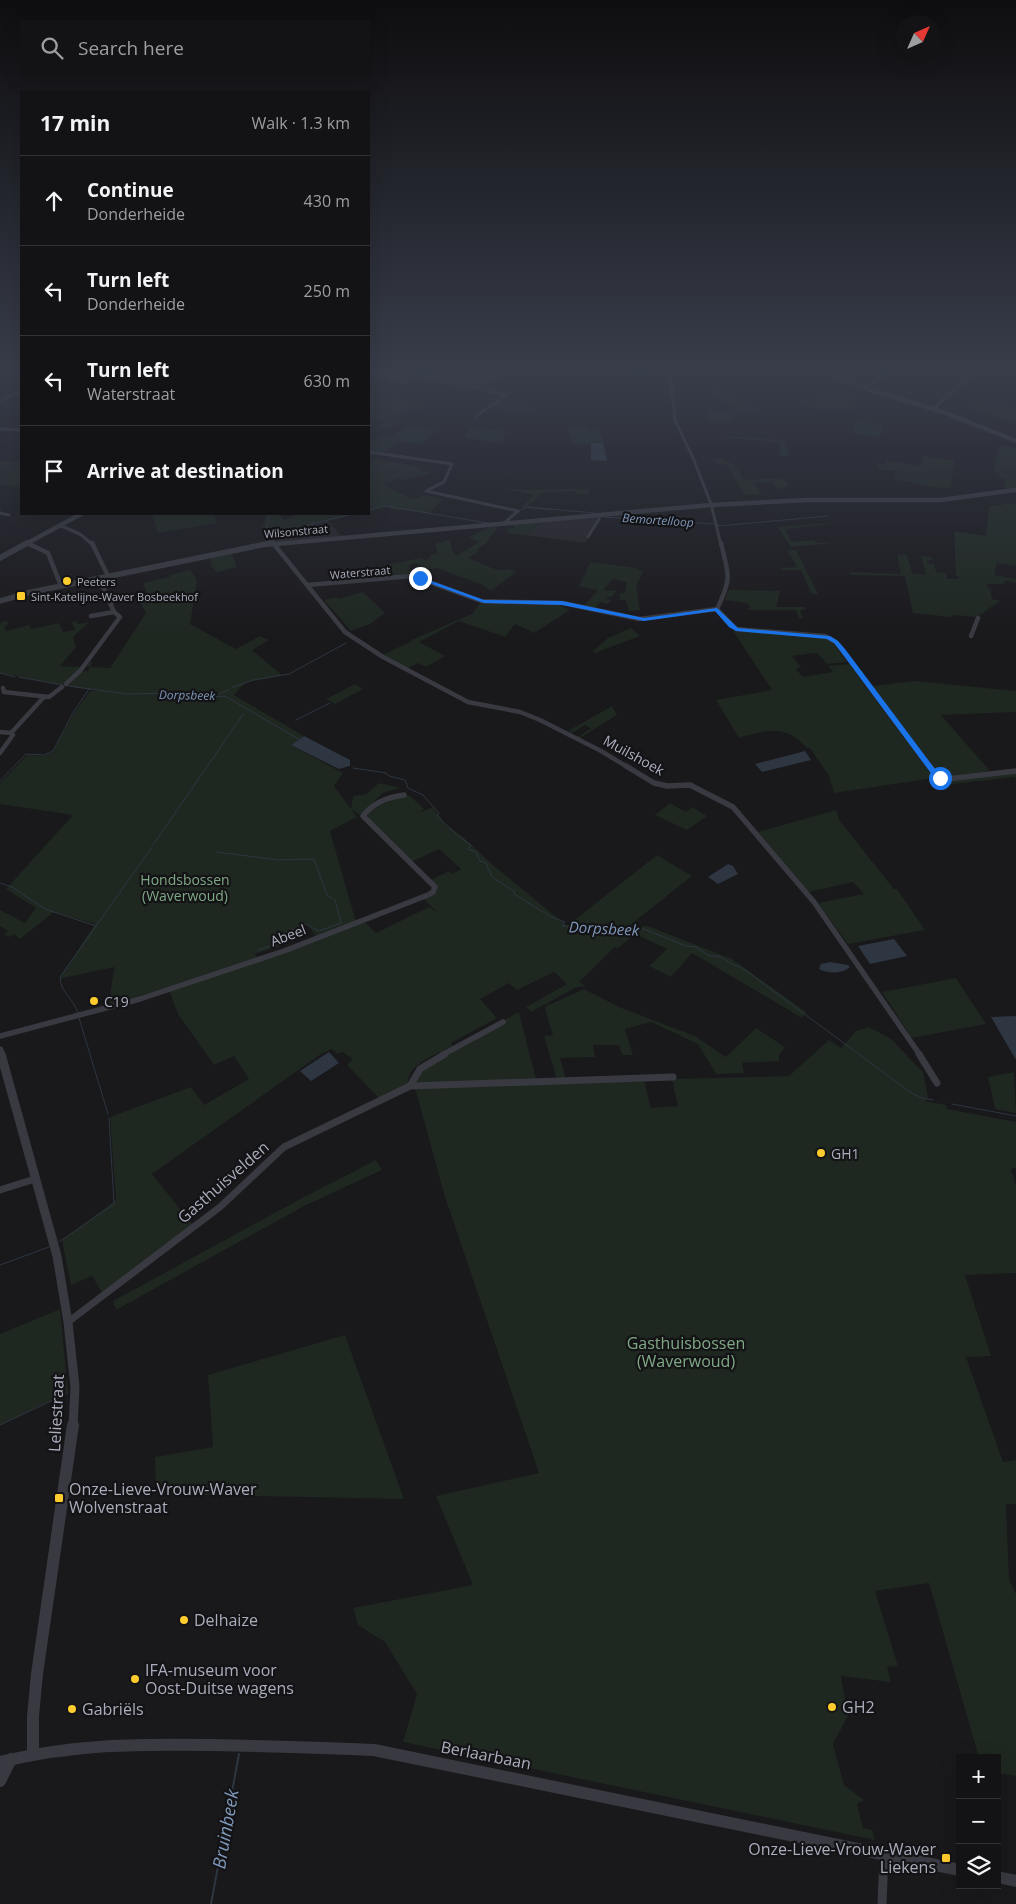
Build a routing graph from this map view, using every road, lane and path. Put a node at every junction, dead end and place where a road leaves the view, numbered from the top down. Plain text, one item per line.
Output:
1 (423, 460) edge
2 (694, 460) edge
3 (1016, 490) edge
4 (711, 505) junction
5 (0, 513) edge
6 (9, 515) dead end
7 (79, 515) edge
8 (598, 515) junction
9 (504, 523) junction
10 (59, 525) junction
11 (588, 537) dead end
12 (26, 543) junction
13 (273, 543) junction
14 (3, 554) edge
15 (0, 558) edge
16 (108, 576) junction
17 (99, 578) junction
18 (307, 585) junction
19 (61, 586) junction
20 (132, 597) dead end
21 (0, 601) edge
22 (110, 602) junction
23 (717, 610) junction
24 (114, 612) junction
25 (91, 616) dead end
26 (978, 618) dead end
27 (971, 636) dead end
28 (3, 688) dead end
29 (44, 696) junction
30 (0, 732) edge
31 (11, 733) junction
32 (0, 753) edge
33 (1016, 771) edge
34 (404, 795) dead end
35 (503, 1022) dead end
36 (0, 1036) edge
37 (0, 1050) edge
38 (673, 1077) dead end
39 (937, 1083) dead end
40 (410, 1086) junction
41 (36, 1179) junction
42 (0, 1190) edge
43 (68, 1322) junction
44 (33, 1754) junction
45 (6, 1761) edge
46 (0, 1781) edge
47 (884, 1855) junction
48 (956, 1869) edge
49 (1001, 1878) edge
50 (1016, 1881) edge
51 (882, 1904) edge

1 - 9 street
2 - 4 street
3 - 4 street, Wilsonstraat
4 - 8 street, Wilsonstraat
4 - 23 street
5 - 6 street
7 - 10 street
8 - 9 street, Wilsonstraat
8 - 11 street
9 - 13 street, Wilsonstraat
10 - 12 street
10 - 16 street
12 - 14 street
12 - 19 street
13 - 16 street, Wilsonstraat
13 - 18 street, Muilshoek
14 - 15 street
16 - 17 street, Wilsonstraat
17 - 19 street, Wilsonstraat
17 - 22 street
18 - 23 street, Waterstraat
18 - 39 street, Muilshoek
19 - 21 street, Wilsonstraat
20 - 22 street
22 - 24 street
23 - 33 street
24 - 25 street
24 - 29 street
26 - 27 street
28 - 29 street
29 - 31 street
30 - 31 street
31 - 32 street
34 - 36 street, Abeel
35 - 40 street, Gasthuisvelden
37 - 41 street, Leliestraat
38 - 40 street, Gasthuisvelden
40 - 43 street, Gasthuisvelden
41 - 42 street
41 - 43 street, Leliestraat
43 - 44 street, Leliestraat
44 - 45 street, Berlaarbaan
44 - 47 street, Berlaarbaan
45 - 46 street
47 - 48 street, Berlaarbaan
47 - 51 street
49 - 50 street

